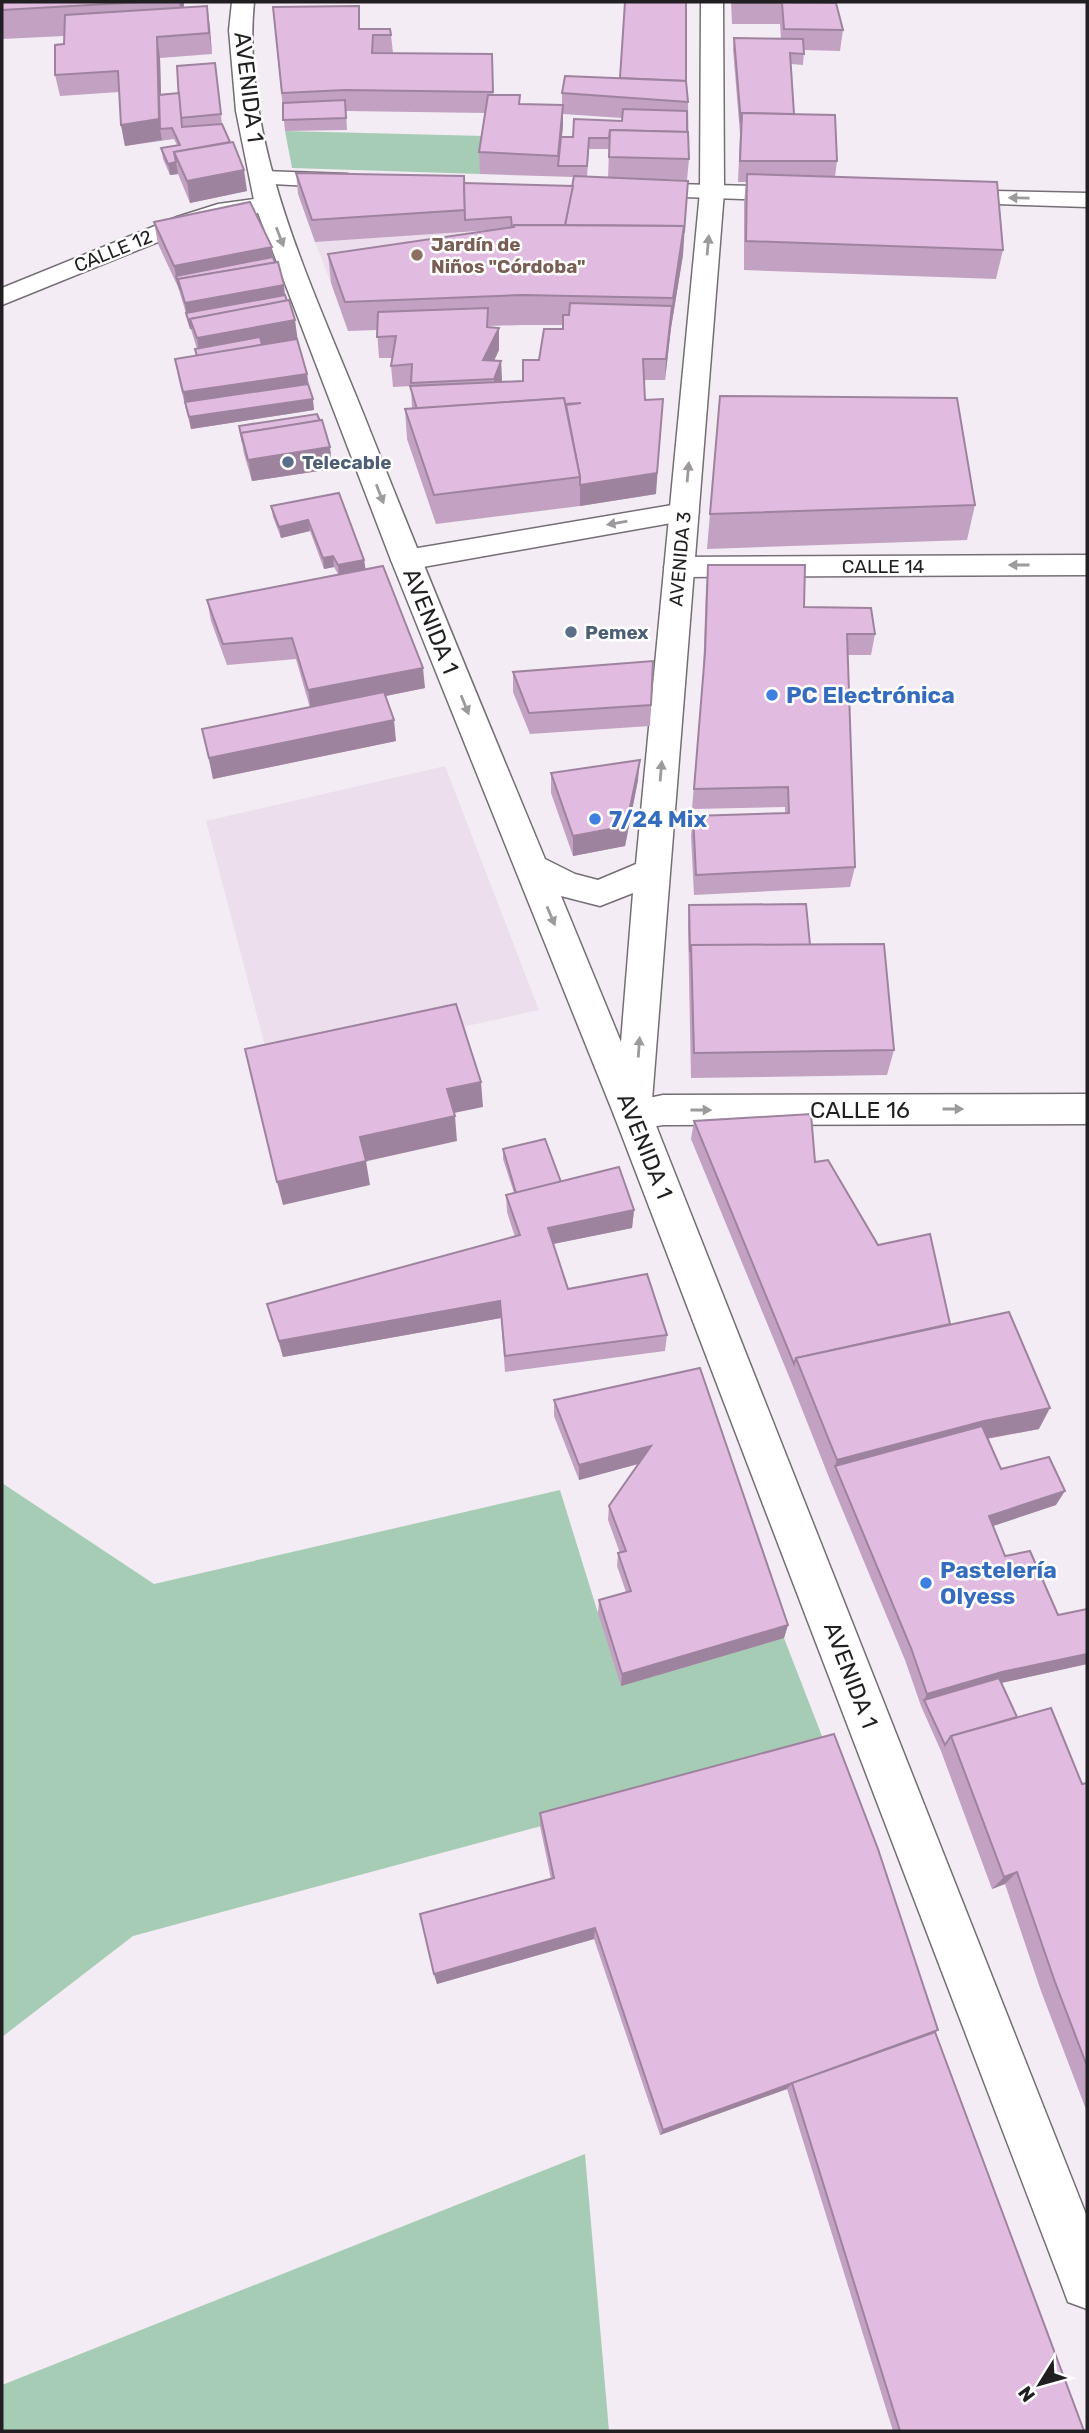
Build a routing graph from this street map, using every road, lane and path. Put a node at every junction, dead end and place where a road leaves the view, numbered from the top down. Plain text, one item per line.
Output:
1 (243, 2) edge
2 (712, 2) edge
3 (372, 182) edge
4 (617, 189) edge
5 (265, 192) junction
6 (712, 192) junction
7 (823, 194) edge
8 (921, 196) edge
9 (1087, 200) edge
10 (2, 297) edge
11 (684, 512) junction
12 (406, 560) junction
13 (1087, 565) edge
14 (679, 567) junction
15 (530, 866) junction
16 (652, 872) junction
17 (1087, 1109) edge
18 (634, 1115) junction
19 (1087, 2283) edge

1 - 5 main road, AVENIDA 1
2 - 6 main road, AVENIDA 3
3 - 5 main road, CALLE 12
4 - 6 main road
5 - 10 main road, CALLE 12
5 -> 12 main road, AVENIDA 1
6 - 7 main road
11 -> 6 main road, AVENIDA 3
9 -> 8 main road
11 -> 12 main road
11 - 14 main road, AVENIDA 3
12 -> 15 main road, AVENIDA 1
13 -> 14 main road, CALLE 14
16 -> 14 main road, AVENIDA 3
15 - 16 main road
15 -> 18 main road, AVENIDA 1
18 -> 16 main road, AVENIDA 3
18 -> 17 main road, CALLE 16
18 - 19 main road, AVENIDA 1

